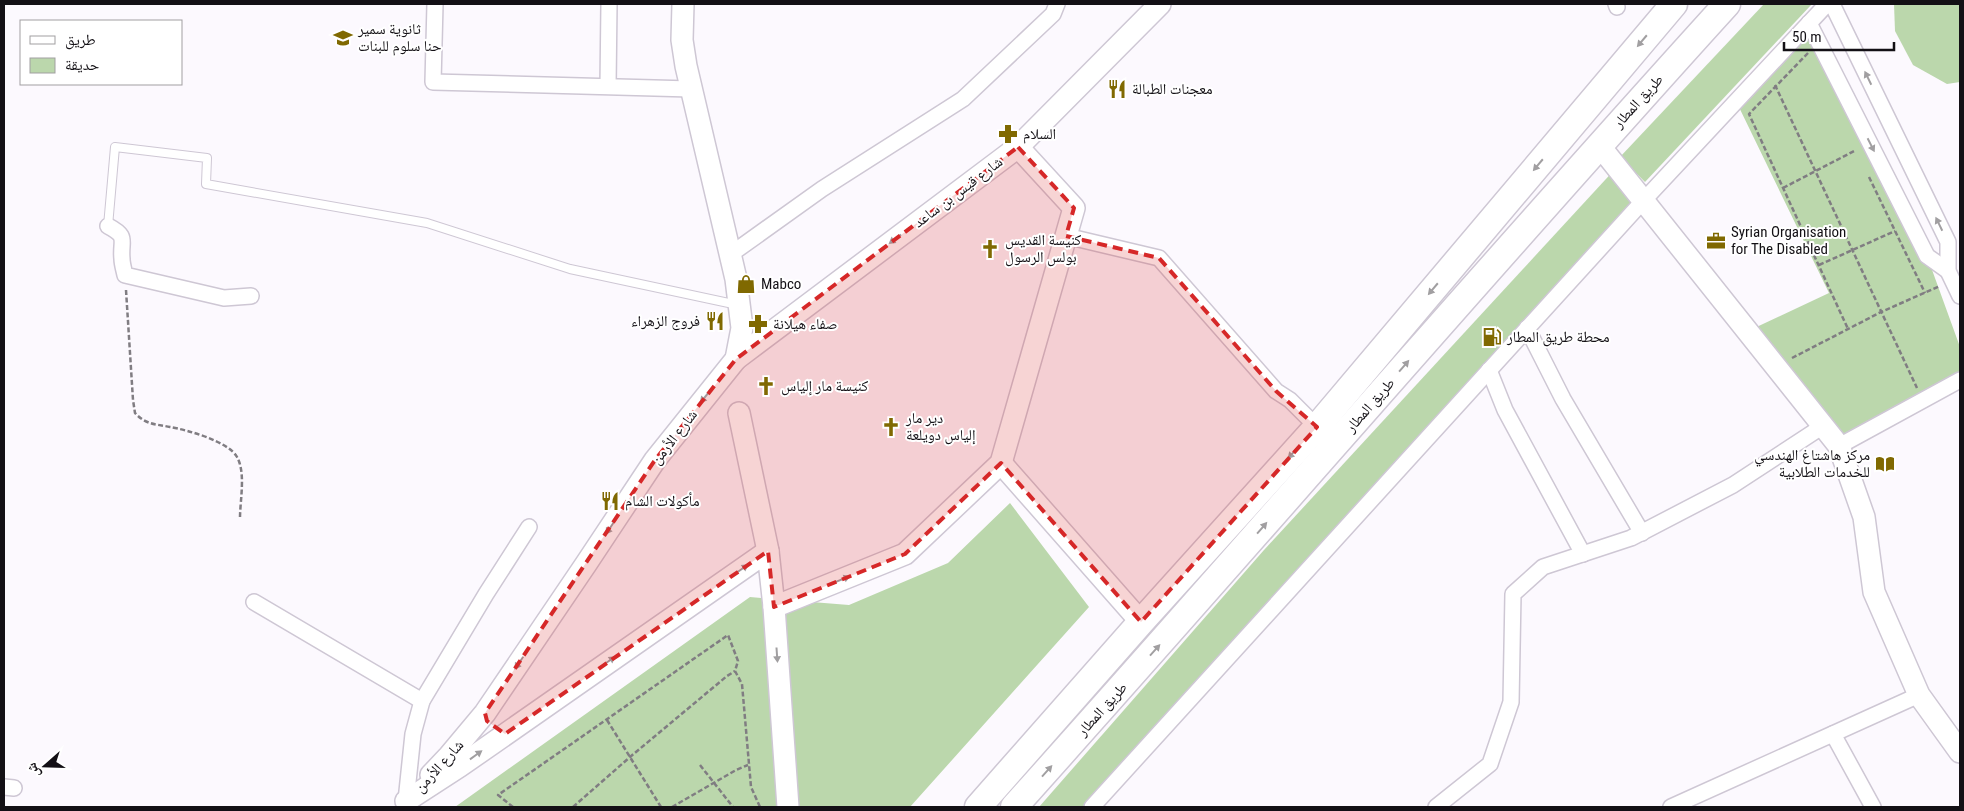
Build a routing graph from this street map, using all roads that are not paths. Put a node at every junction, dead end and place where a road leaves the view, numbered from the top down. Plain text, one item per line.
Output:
1 (435, 4) edge
2 (609, 4) edge
3 (682, 4) edge
4 (1057, 4) edge
5 (1160, 4) edge
6 (1674, 4) edge
7 (1727, 4) edge
8 (1827, 4) edge
9 (1832, 4) edge
10 (1809, 23) junction
11 (608, 86) junction
12 (691, 90) junction
13 (1599, 145) junction
14 (1018, 147) junction
15 (1644, 200) junction
16 (108, 226) joint
17 (1066, 236) junction
18 (731, 254) junction
19 (1951, 276) junction
20 (251, 296) dead end
21 (1960, 296) edge
22 (740, 305) junction
23 (1527, 328) junction
24 (736, 359) junction
25 (1489, 370) junction
26 (1960, 380) edge
27 (739, 413) dead end
28 (1823, 426) junction
29 (1317, 427) junction
30 (1839, 446) junction
31 (1001, 463) junction
32 (529, 527) dead end
33 (1642, 533) junction
34 (768, 551) junction
35 (1583, 554) junction
36 (254, 602) dead end
37 (774, 607) junction
38 (1141, 622) junction
39 (1920, 695) junction
40 (422, 701) junction
41 (485, 713) junction
42 (505, 734) junction
43 (1834, 734) junction
44 (1960, 752) edge
45 (403, 804) edge
46 (788, 807) edge
47 (978, 807) edge
48 (1014, 807) edge
49 (1092, 807) edge
50 (1436, 807) edge
51 (1671, 807) edge
52 (1873, 807) edge

1 - 11 street
2 - 11 street
3 - 12 main road, شارع الأرمن
4 - 18 street
5 - 14 main road, شارع قيس بن ساعد
6 -> 29 highway, طريق المطار
7 - 13 highway, طريق المطار
8 - 10 street
19 -> 9 street
10 - 15 street
10 -> 19 street
11 - 12 street
12 - 18 main road, شارع الأرمن
13 - 15 main road
48 -> 13 highway, طريق المطار
14 - 17 main road
14 -> 24 main road, شارع قيس بن ساعد
15 - 23 street
15 - 28 main road
16 - 20 street
16 - 22 lane
17 - 29 street
17 - 31 main road
18 - 22 main road, شارع الأرمن
19 - 21 street
22 - 24 main road, شارع الأرمن
23 - 25 street
23 - 33 street
24 -> 41 main road, شارع الأرمن
25 - 35 street
25 - 49 street
26 - 30 street
27 - 34 main road
28 - 30 main road
28 - 33 street
29 -> 38 highway, طريق المطار
30 - 39 main road
37 -> 31 main road
31 - 38 main road
32 - 40 street
33 - 35 street
34 - 37 main road
42 -> 34 main road
35 - 50 street
36 - 40 street
37 -> 46 main road
38 - 47 highway, طريق المطار
39 - 43 street
39 - 44 main road
40 - 45 street
41 - 42 main road
41 - 45 main road, شارع الأرمن
45 -> 42 main road
43 - 51 street
43 - 52 street

